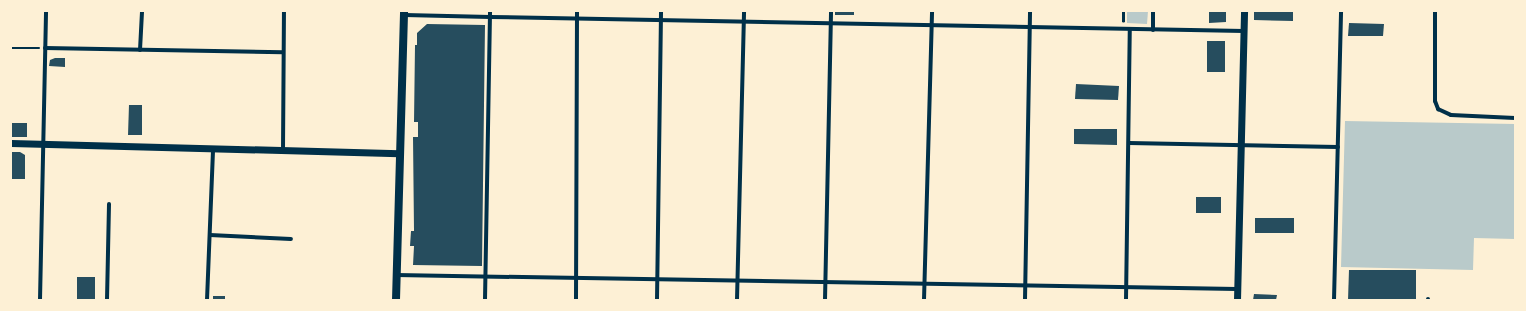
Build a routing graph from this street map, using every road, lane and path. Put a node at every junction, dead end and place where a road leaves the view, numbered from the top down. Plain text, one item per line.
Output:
1 (46, 11) edge
2 (142, 11) edge
3 (284, 11) edge
4 (490, 11) edge
5 (577, 11) edge
6 (661, 11) edge
7 (744, 11) edge
8 (831, 11) edge
9 (932, 11) edge
10 (1030, 11) edge
11 (1153, 11) edge
12 (1244, 11) edge
13 (1341, 11) edge
14 (1435, 11) edge
15 (403, 13) edge
16 (490, 17) junction
17 (577, 19) junction
18 (661, 21) junction
19 (744, 23) junction
20 (831, 25) junction
21 (932, 27) junction
22 (1030, 28) junction
23 (1130, 30) junction
24 (1153, 30) junction
25 (1244, 31) junction
26 (11, 48) edge
27 (45, 48) junction
28 (140, 50) junction
29 (283, 52) junction
30 (1515, 118) edge
31 (11, 143) edge
32 (1129, 143) junction
33 (44, 144) junction
34 (1240, 145) junction
35 (1338, 146) junction
36 (213, 148) junction
37 (283, 150) junction
38 (399, 153) junction
39 (109, 204) dead end
40 (210, 235) junction
41 (292, 239) dead end
42 (396, 275) junction
43 (485, 275) junction
44 (576, 277) junction
45 (657, 278) junction
46 (738, 280) junction
47 (826, 282) junction
48 (924, 283) junction
49 (1025, 285) junction
50 (1126, 287) junction
51 (1237, 289) junction
52 (40, 300) edge
53 (107, 300) edge
54 (207, 300) edge
55 (396, 300) edge
56 (485, 300) edge
57 (576, 300) edge
58 (657, 300) edge
59 (737, 300) edge
60 (825, 300) edge
61 (924, 300) edge
62 (1025, 300) edge
63 (1126, 300) edge
64 (1237, 300) edge
65 (1334, 300) edge

1 - 27 street
2 - 28 street
3 - 29 street
4 - 16 street
5 - 17 street
6 - 18 street
7 - 19 street
8 - 20 street
9 - 21 street
10 - 22 street
11 - 24 street
12 - 25 street
13 - 35 street
14 - 30 street
15 - 16 street
15 - 38 main road
16 - 17 street
16 - 43 street
17 - 18 street
17 - 44 street
18 - 19 street
18 - 45 street
19 - 20 street
19 - 46 street
20 - 21 street
20 - 47 street
21 - 22 street
21 - 48 street
22 - 23 street
22 - 49 street
23 - 24 street
23 - 32 street
24 - 25 street
25 - 34 street
26 - 27 path
27 - 28 street
27 - 33 street
28 - 29 street
29 - 37 street
31 - 33 street
32 - 34 street
32 - 50 street
33 - 36 street
33 - 52 street
34 - 35 street
34 - 51 street
35 - 65 street
36 - 37 street
36 - 40 street
37 - 38 street
38 - 42 main road
39 - 53 street
40 - 41 street
40 - 54 street
42 - 43 street
42 - 55 main road
43 - 44 street
43 - 56 street
44 - 45 street
44 - 57 street
45 - 46 street
45 - 58 street
46 - 47 street
46 - 59 street
47 - 48 street
47 - 60 street
48 - 49 street
48 - 61 street
49 - 50 street
49 - 62 street
50 - 51 street
50 - 63 street
51 - 64 street

